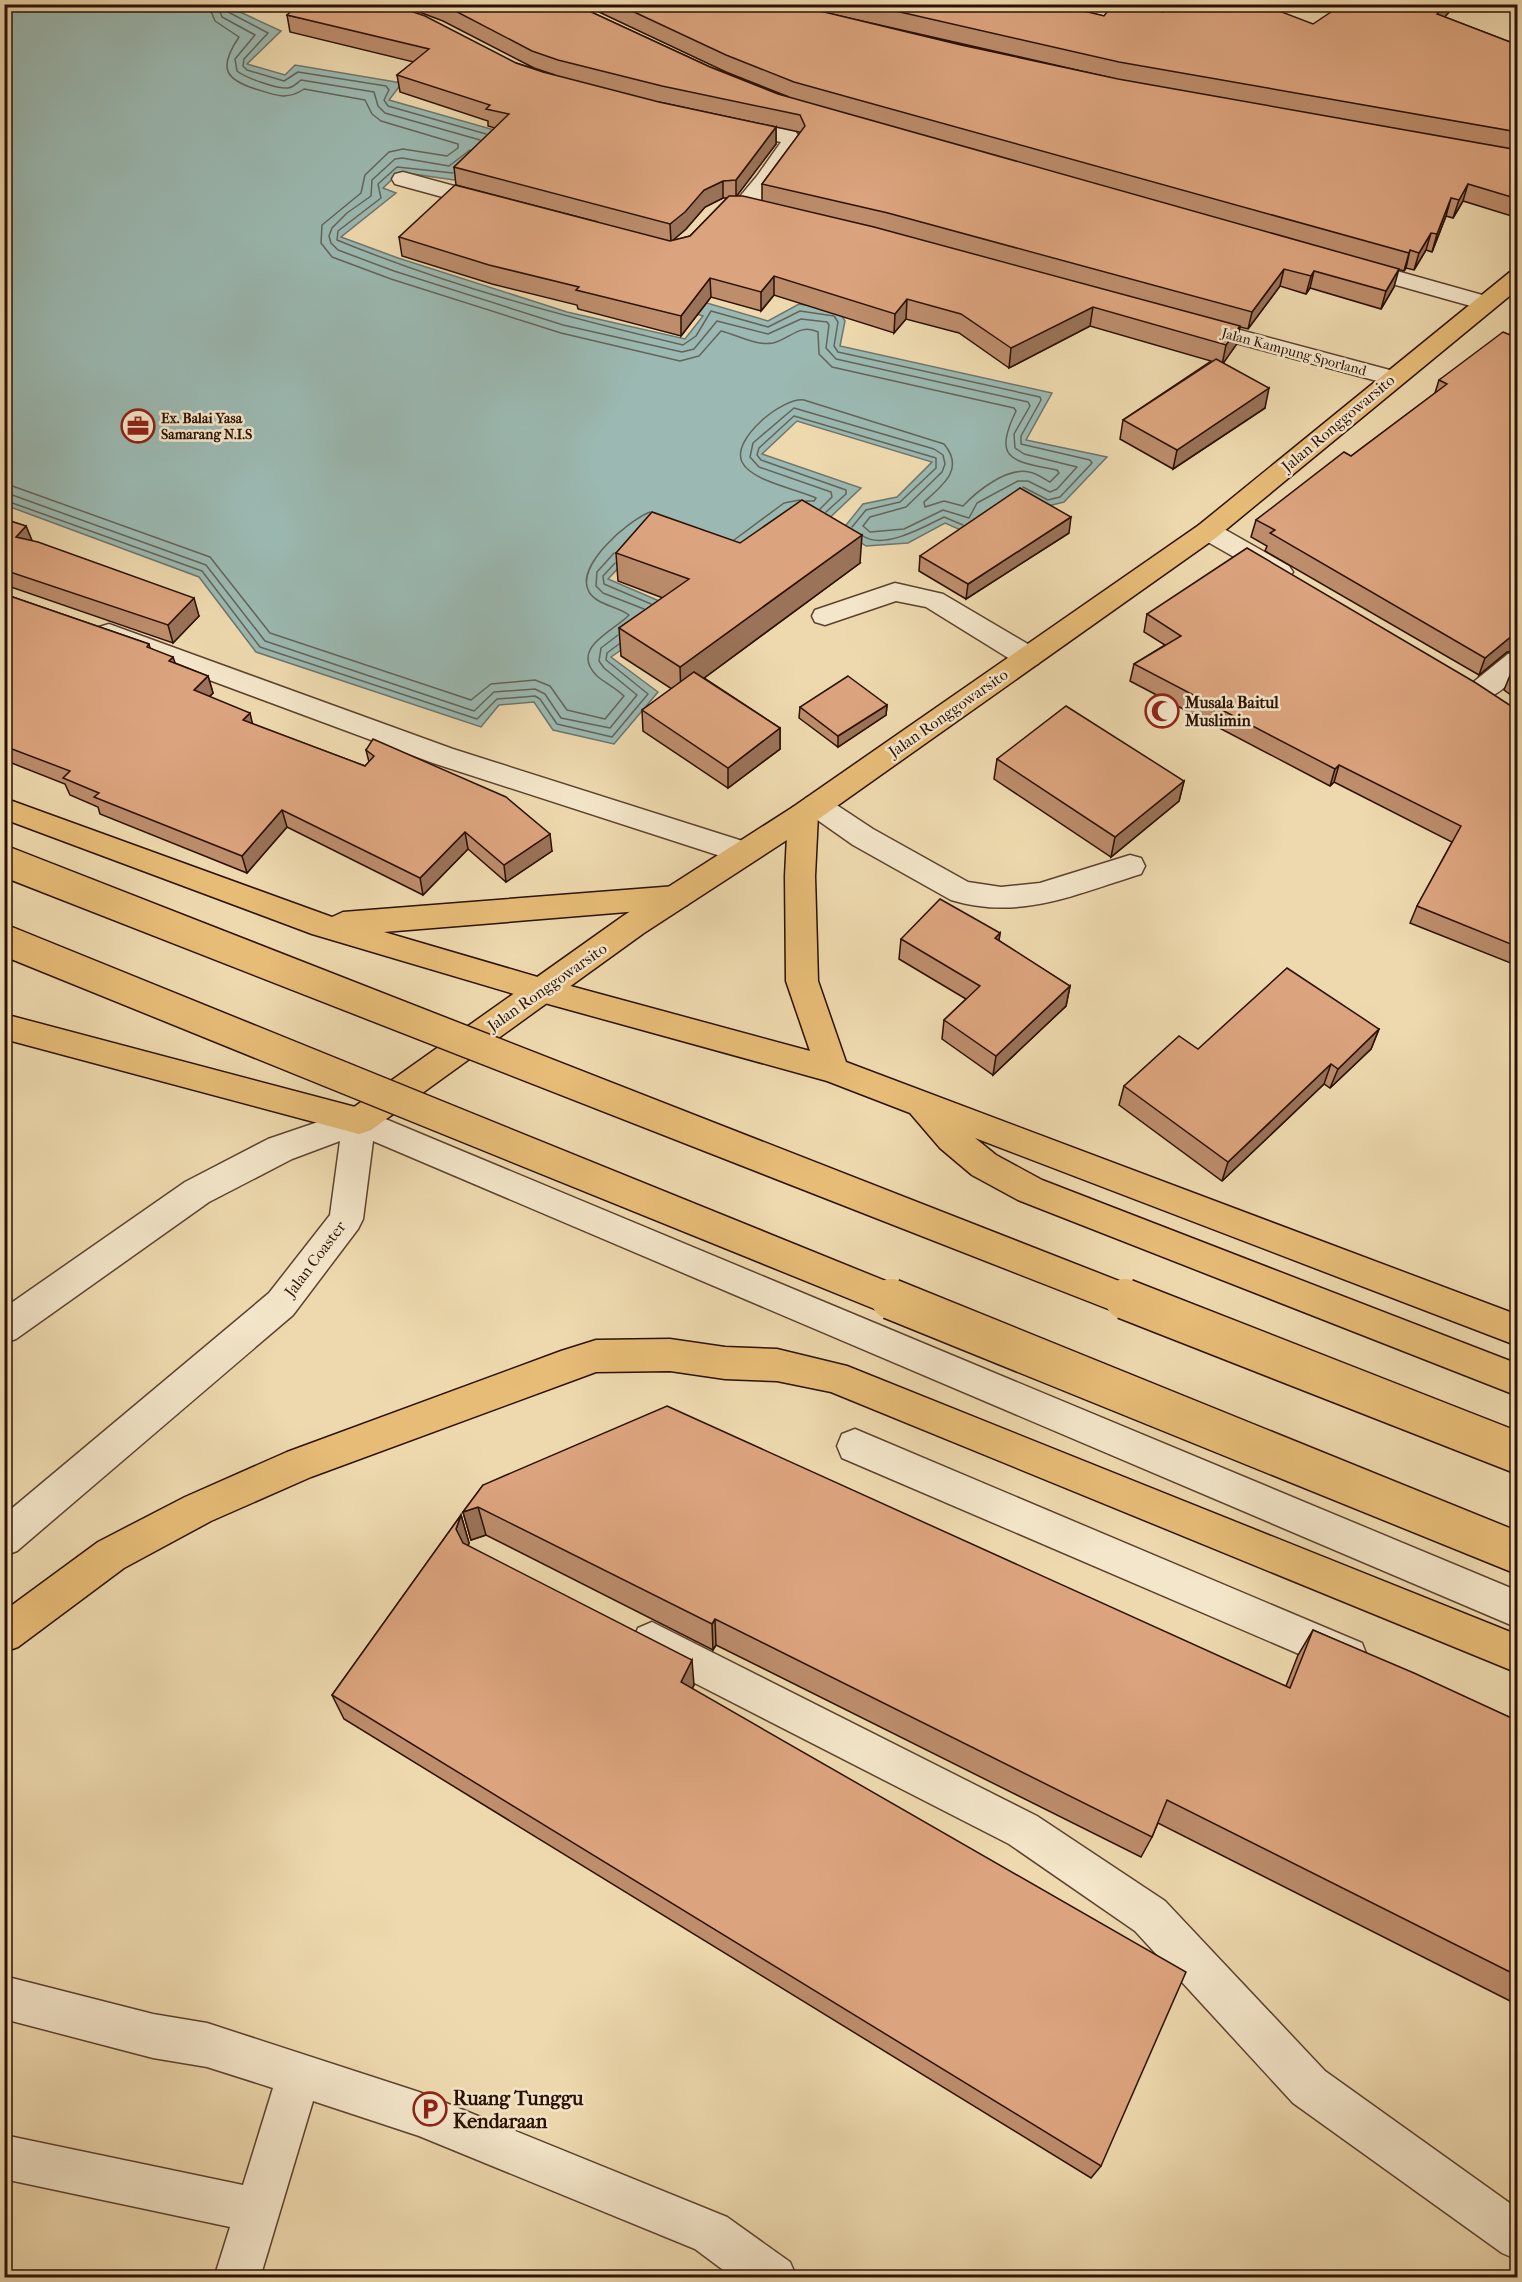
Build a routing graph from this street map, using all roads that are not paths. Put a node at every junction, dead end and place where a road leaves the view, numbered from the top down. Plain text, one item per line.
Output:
1 (711, 122) edge
2 (402, 178) dead end
3 (743, 208) edge
4 (514, 210) edge
5 (1339, 261) edge
6 (1514, 284) edge
7 (1485, 303) junction
8 (1173, 319) edge
9 (1392, 378) junction
10 (1208, 531) junction
11 (1302, 584) edge
12 (825, 616) dead end
13 (86, 625) edge
14 (1028, 657) junction
15 (1518, 661) edge
16 (1480, 691) edge
17 (4, 808) edge
18 (810, 810) junction
19 (742, 852) junction
20 (4, 861) edge
21 (1130, 866) dead end
22 (676, 897) junction
23 (323, 926) junction
24 (4, 940) edge
25 (541, 990) junction
26 (4, 1026) edge
27 (833, 1070) junction
28 (918, 1101) junction
29 (359, 1121) junction
30 (4, 1328) edge
31 (1518, 1331) edge
32 (1518, 1380) edge
33 (855, 1446) dead end
34 (1518, 1453) edge
35 (4, 1539) edge
36 (1518, 1553) edge
37 (1518, 1610) edge
38 (622, 1625) edge
39 (4, 1634) edge
40 (1518, 1654) edge
41 (1374, 1667) edge
42 (4, 1996) edge
43 (299, 2074) junction
44 (4, 2157) edge
45 (259, 2211) junction
46 (1518, 2237) edge
47 (237, 2277) edge
48 (774, 2277) edge

1 - 3 street
2 - 4 street
5 - 7 street
6 - 7 main road, Jalan Ronggowarsito
7 - 9 main road, Jalan Ronggowarsito
8 - 9 street, Jalan Kampung Sporland
9 - 10 main road, Jalan Ronggowarsito
10 - 11 street
10 - 14 main road, Jalan Ronggowarsito
12 - 14 street
13 - 19 street
14 - 18 main road, Jalan Ronggowarsito
15 - 16 street
17 - 23 main road
18 - 19 main road, Jalan Ronggowarsito
18 - 21 street
18 - 27 main road
19 - 22 main road, Jalan Ronggowarsito
20 - 34 main road, bridge
22 - 23 main road
22 - 25 main road, Jalan Ronggowarsito
23 - 25 main road
24 - 36 main road, bridge
25 - 27 main road
25 - 29 main road, Jalan Ronggowarsito
26 - 29 main road
27 - 28 main road
28 - 31 main road
28 - 32 main road
29 - 30 street
29 - 35 street, Jalan Coaster
29 - 37 street
33 - 41 street
38 - 46 street
39 - 40 main road
42 - 43 street
43 - 45 street
43 - 48 street
44 - 45 street
45 - 47 street

